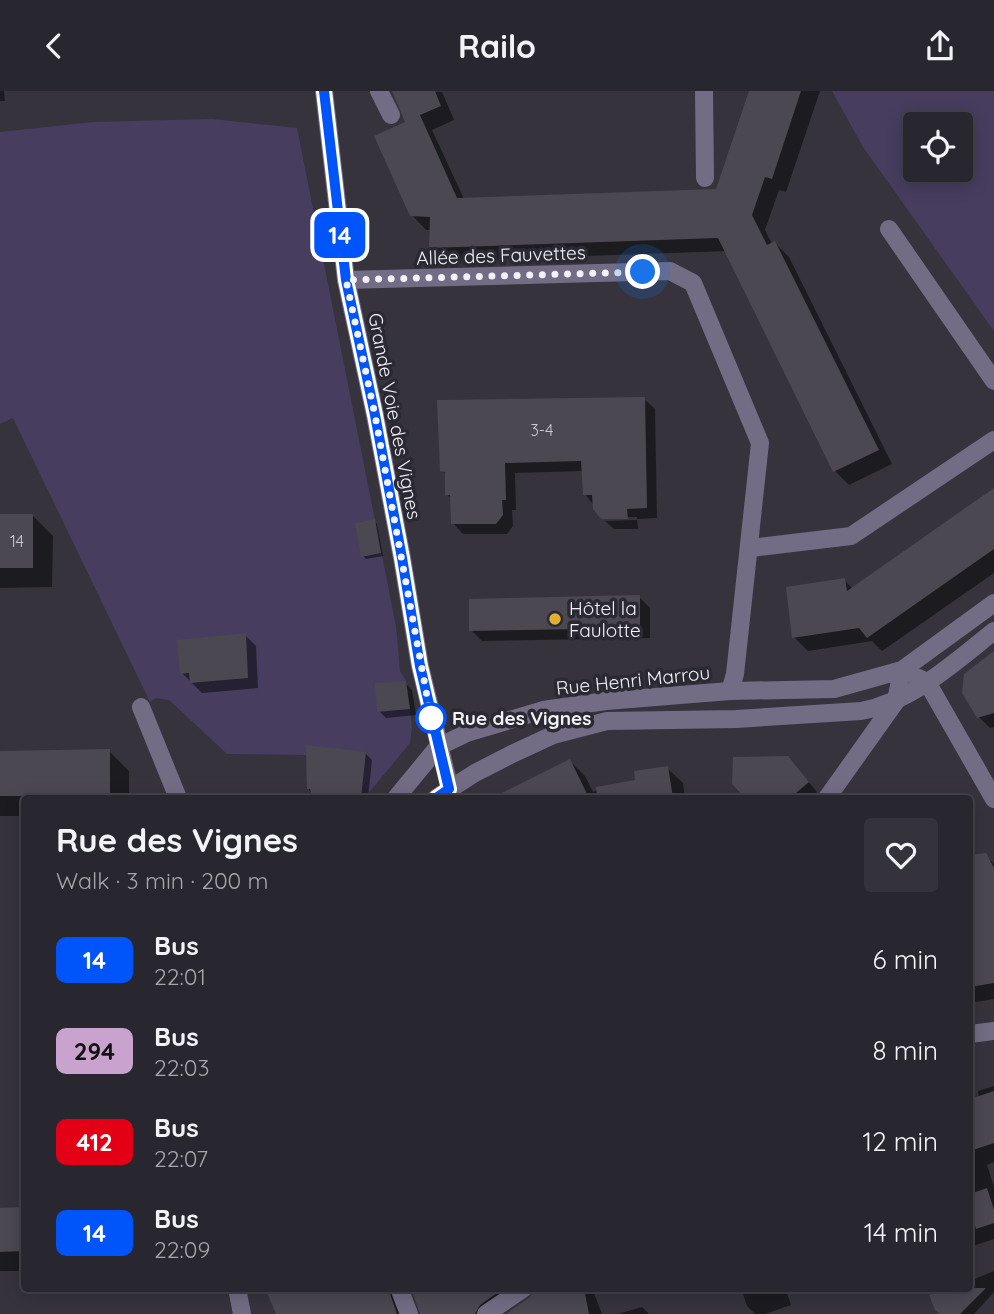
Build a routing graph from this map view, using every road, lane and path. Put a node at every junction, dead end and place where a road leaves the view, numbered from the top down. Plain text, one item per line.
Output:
1 (324, 91) edge
2 (379, 91) edge
3 (704, 91) edge
4 (391, 115) dead end
5 (705, 178) dead end
6 (889, 229) dead end
7 (346, 280) junction
8 (994, 381) edge
9 (994, 440) edge
10 (750, 548) junction
11 (994, 603) edge
12 (994, 631) edge
13 (902, 670) junction
14 (927, 682) junction
15 (730, 691) junction
16 (896, 701) junction
17 (141, 707) dead end
18 (438, 747) junction
19 (177, 795) edge
20 (399, 795) edge
21 (446, 795) edge
22 (829, 795) edge
23 (994, 799) edge
24 (994, 1031) edge
25 (973, 1034) edge
26 (238, 1292) edge
27 (401, 1292) edge
28 (518, 1292) edge
29 (242, 1314) edge
30 (409, 1314) edge
31 (486, 1314) edge

1 - 7 street, Grande Voie des Vignes
2 - 4 street
3 - 5 street
6 - 8 street
7 - 10 street, Allée des Fauvettes
7 - 18 street, Grande Voie des Vignes
9 - 10 street
10 - 15 street, Allée des Fauvettes
11 - 13 street
12 - 14 street
13 - 14 street
13 - 15 street, Rue Henri Marrou
13 - 16 street
14 - 16 street
14 - 23 street
15 - 18 street, Rue Henri Marrou
16 - 21 street, Rue Henri Marrou
16 - 22 street
17 - 19 street
18 - 20 street, Rue Henri Marrou
18 - 21 street, Grande Voie des Vignes
24 - 25 street
26 - 29 street
27 - 30 street
28 - 31 street

